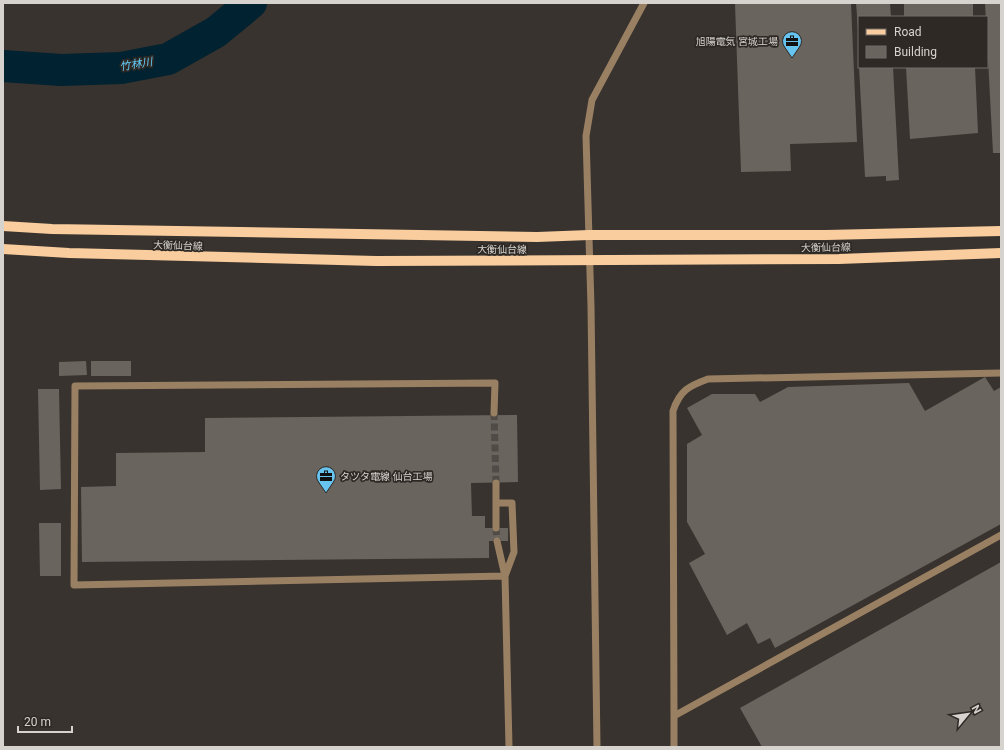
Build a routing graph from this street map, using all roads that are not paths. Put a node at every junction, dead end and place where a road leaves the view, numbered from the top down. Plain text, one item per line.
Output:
1 (644, 3) edge
2 (3, 226) edge
3 (1001, 232) edge
4 (589, 235) junction
5 (3, 249) edge
6 (1001, 253) edge
7 (590, 260) junction
8 (1001, 373) edge
9 (494, 413) tunnel mouth
10 (496, 483) tunnel mouth
11 (496, 503) junction
12 (496, 528) tunnel mouth
13 (1001, 535) edge
14 (497, 542) tunnel mouth
15 (505, 576) junction
16 (674, 716) junction
17 (509, 747) edge
18 (597, 747) edge
19 (674, 747) edge

1 - 4 street
2 - 4 main road, 大衡仙台線
3 - 4 main road, 大衡仙台線
4 - 7 street
5 - 7 main road, 大衡仙台線
6 - 7 main road, 大衡仙台線
7 - 18 street
8 - 16 street
9 - 15 street
10 - 11 street
11 - 12 street
11 - 15 street
13 - 16 street
14 - 15 street
15 - 17 street
16 - 19 street

